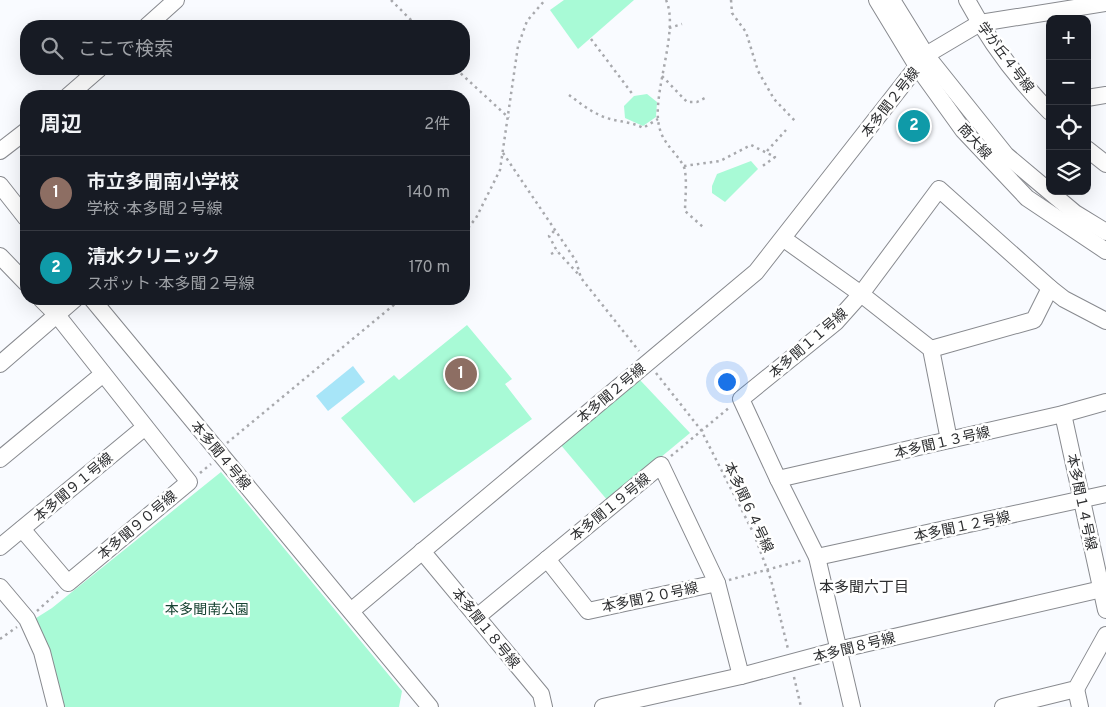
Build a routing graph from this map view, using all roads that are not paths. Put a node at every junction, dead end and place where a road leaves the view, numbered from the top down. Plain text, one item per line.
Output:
1 (176, 0) edge
2 (877, 0) edge
3 (892, 0) edge
4 (967, 0) edge
5 (1106, 3) edge
6 (154, 20) edge
7 (980, 24) junction
8 (922, 60) junction
9 (92, 75) edge
10 (75, 90) edge
11 (1106, 95) edge
12 (1091, 97) edge
13 (1046, 105) edge
14 (20, 135) edge
15 (1088, 150) edge
16 (0, 151) edge
17 (1106, 164) edge
18 (0, 185) edge
19 (20, 210) edge
20 (1106, 232) edge
21 (784, 239) junction
22 (1106, 251) edge
23 (2, 261) edge
24 (20, 278) edge
25 (1050, 288) junction
26 (861, 294) junction
27 (47, 305) edge
28 (68, 305) edge
29 (97, 305) edge
30 (57, 315) junction
31 (1106, 320) edge
32 (931, 349) junction
33 (0, 364) edge
34 (103, 374) junction
35 (1106, 402) edge
36 (1063, 414) junction
37 (145, 427) junction
38 (949, 440) junction
39 (0, 459) edge
40 (778, 479) junction
41 (1106, 494) edge
42 (1081, 500) junction
43 (22, 529) junction
44 (0, 547) edge
45 (422, 551) junction
46 (817, 556) junction
47 (547, 559) junction
48 (717, 583) junction
49 (0, 587) edge
50 (1103, 589) edge
51 (1106, 610) edge
52 (351, 611) junction
53 (477, 616) junction
54 (1106, 635) edge
55 (838, 650) junction
56 (741, 676) junction
57 (1076, 690) junction
58 (56, 707) edge
59 (430, 707) edge
60 (544, 707) edge
61 (603, 707) edge
62 (852, 707) edge
63 (1003, 707) edge
64 (1080, 707) edge

1 - 6 street
2 - 8 street, 商大線
3 - 8 street, 商大線
4 - 7 street, 学が丘４号線
5 - 7 street
7 - 8 street
7 - 13 street, 学が丘４号線
8 - 20 street, 商大線
8 - 21 street, 本多聞２号線
8 - 22 street, 商大線
9 - 10 street
11 - 12 street
14 - 16 street
15 - 17 street
18 - 19 street
21 - 26 street
21 - 45 street, 本多聞２号線
23 - 24 street
25 - 26 street, 本多聞１１号線
25 - 31 street, 本多聞１１号線
25 - 32 street
26 - 32 street
26 - 40 street, 本多聞１１号線
27 - 30 street, 本多聞９０号線
28 - 30 street
29 - 52 street, 本多聞４号線
30 - 33 street
30 - 34 street, 本多聞９０号線
32 - 38 street
34 - 37 street, 本多聞９０号線
34 - 39 street
35 - 36 street, 本多聞１３号線
36 - 38 street, 本多聞１３号線
36 - 42 street, 本多聞１４号線
37 - 43 street, 本多聞９１号線
37 - 43 street, 本多聞９０号線
38 - 40 street, 本多聞１３号線
40 - 46 street
41 - 42 street, 本多聞１２号線
42 - 46 street, 本多聞１２号線
42 - 50 street, 本多聞１４号線
43 - 44 street, 本多聞９１号線
45 - 52 street, 本多聞２号線
45 - 53 street, 本多聞１８号線
46 - 55 street
47 - 48 street, 本多聞２０号線
47 - 48 street, 本多聞１９号線
47 - 53 street, 本多聞１９号線
48 - 56 street, 本多聞１９号線
49 - 58 street
50 - 51 street, 本多聞１４号線
50 - 55 street, 本多聞８号線
52 - 59 street
53 - 60 street, 本多聞１８号線
54 - 57 street
55 - 56 street, 本多聞８号線
55 - 62 street
56 - 61 street, 本多聞８号線
57 - 63 street
57 - 64 street

